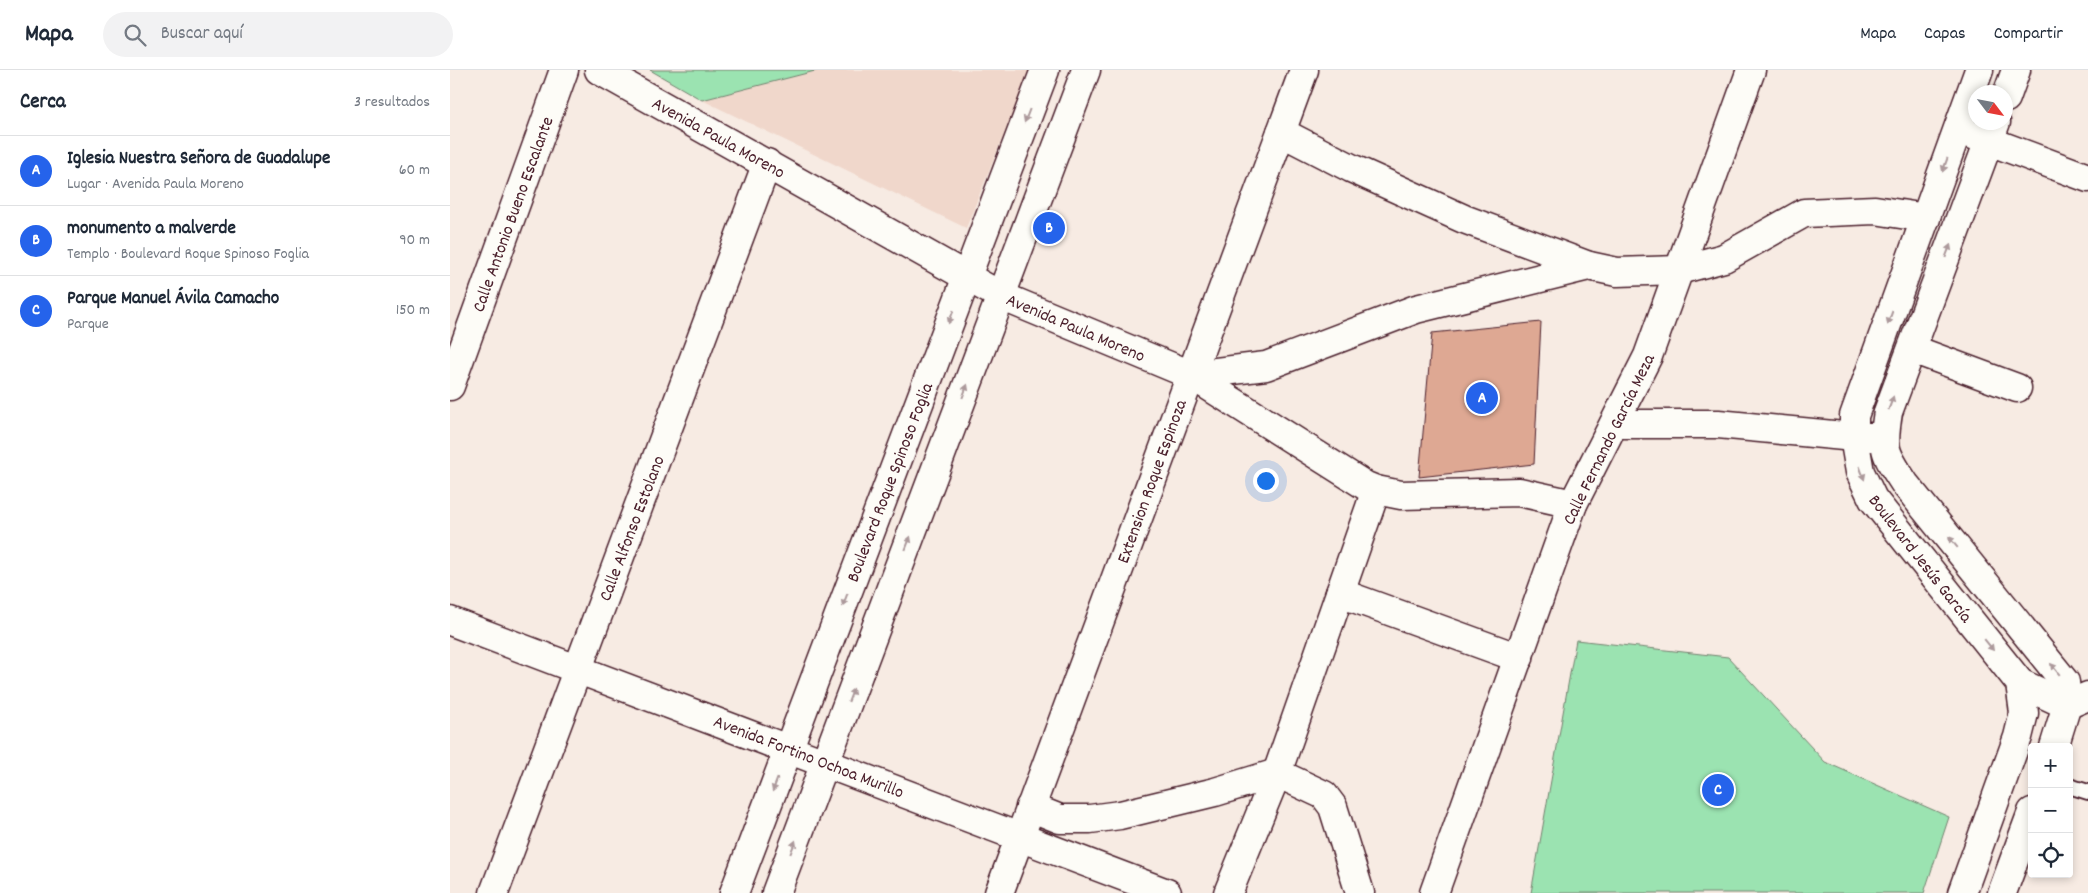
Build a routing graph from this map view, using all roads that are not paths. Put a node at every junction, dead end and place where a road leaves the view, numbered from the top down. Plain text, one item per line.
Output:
1 (564, 70) edge
2 (599, 70) edge
3 (1045, 70) edge
4 (1086, 70) edge
5 (1304, 70) edge
6 (1751, 70) edge
7 (1979, 70) edge
8 (2016, 70) edge
9 (2011, 85) edge
10 (1958, 129) junction
11 (1993, 131) edge
12 (1281, 132) junction
13 (767, 163) junction
14 (2088, 178) edge
15 (1926, 218) junction
16 (1589, 266) junction
17 (1679, 270) junction
18 (967, 277) junction
19 (1001, 296) junction
20 (1912, 349) junction
21 (1191, 375) junction
22 (450, 386) edge
23 (2017, 388) dead end
24 (1614, 424) junction
25 (1854, 437) junction
26 (1884, 437) junction
27 (1376, 490) junction
28 (1573, 504) junction
29 (1340, 593) junction
30 (450, 621) edge
31 (1519, 658) junction
32 (578, 669) junction
33 (2020, 683) junction
34 (2077, 700) edge
35 (2056, 743) edge
36 (788, 749) junction
37 (826, 762) junction
38 (1277, 773) junction
39 (2073, 787) edge
40 (2088, 792) edge
41 (1030, 807) junction
42 (2028, 823) edge
43 (1019, 837) junction
44 (494, 893) edge
45 (734, 893) edge
46 (776, 893) edge
47 (999, 893) edge
48 (1167, 893) edge
49 (1228, 893) edge
50 (1360, 893) edge
51 (1434, 893) edge
52 (1962, 893) edge
53 (2002, 893) edge

1 - 22 street, Calle Antonio Bueno Escalante
2 - 13 street, Avenida Paula Moreno
3 -> 18 street, Boulevard Roque Spinoso Foglia
4 - 19 street
5 - 12 street, Extension Roque Espinoza
6 - 17 street, Calle Fernando García Meza
7 - 10 street, Boulevard Jesús García
8 - 9 street
10 - 11 street
10 -> 15 street, Boulevard Jesús García
11 - 14 street
20 -> 11 street, Boulevard Jesús García
12 - 16 street
12 - 21 street, Extension Roque Espinoza
13 - 18 street, Avenida Paula Moreno
13 - 32 street, Calle Alfonso Estolano
15 - 17 street
15 -> 25 street, Boulevard Jesús García
16 - 17 street
16 - 21 street
17 - 24 street, Calle Fernando García Meza
18 - 19 street, Avenida Paula Moreno
18 -> 36 street, Boulevard Roque Spinoso Foglia
19 - 21 street, Avenida Paula Moreno
37 -> 19 street
20 - 23 street
26 -> 20 street, Boulevard Jesús García
21 - 27 street, Avenida Paula Moreno
21 - 41 street, Extension Roque Espinoza
24 - 25 street
24 - 28 street, Calle Fernando García Meza
25 - 26 street
25 -> 33 street, Boulevard Jesús García
34 -> 26 street, Boulevard Jesús García
27 - 28 street, Avenida Paula Moreno
27 - 29 street
28 - 31 street, Calle Fernando García Meza
29 - 31 street
29 - 38 street
30 - 32 street, Avenida Fortino Ochoa Murillo
31 - 51 street, Calle Fernando García Meza
32 - 36 street, Avenida Fortino Ochoa Murillo
32 - 44 street, Calle Alfonso Estolano
33 - 34 street
33 - 52 street
34 - 35 street, Boulevard Jesús García
36 - 37 street, Avenida Fortino Ochoa Murillo
36 -> 45 street, Boulevard Roque Spinoso Foglia
37 - 43 street, Avenida Fortino Ochoa Murillo
46 -> 37 street
38 - 41 street
38 - 49 street
38 - 50 street
39 - 40 lane
41 - 43 street, Extension Roque Espinoza
42 - 53 street
43 - 47 street, Extension Roque Espinoza
43 - 48 street, Avenida Fortino Ochoa Murillo

